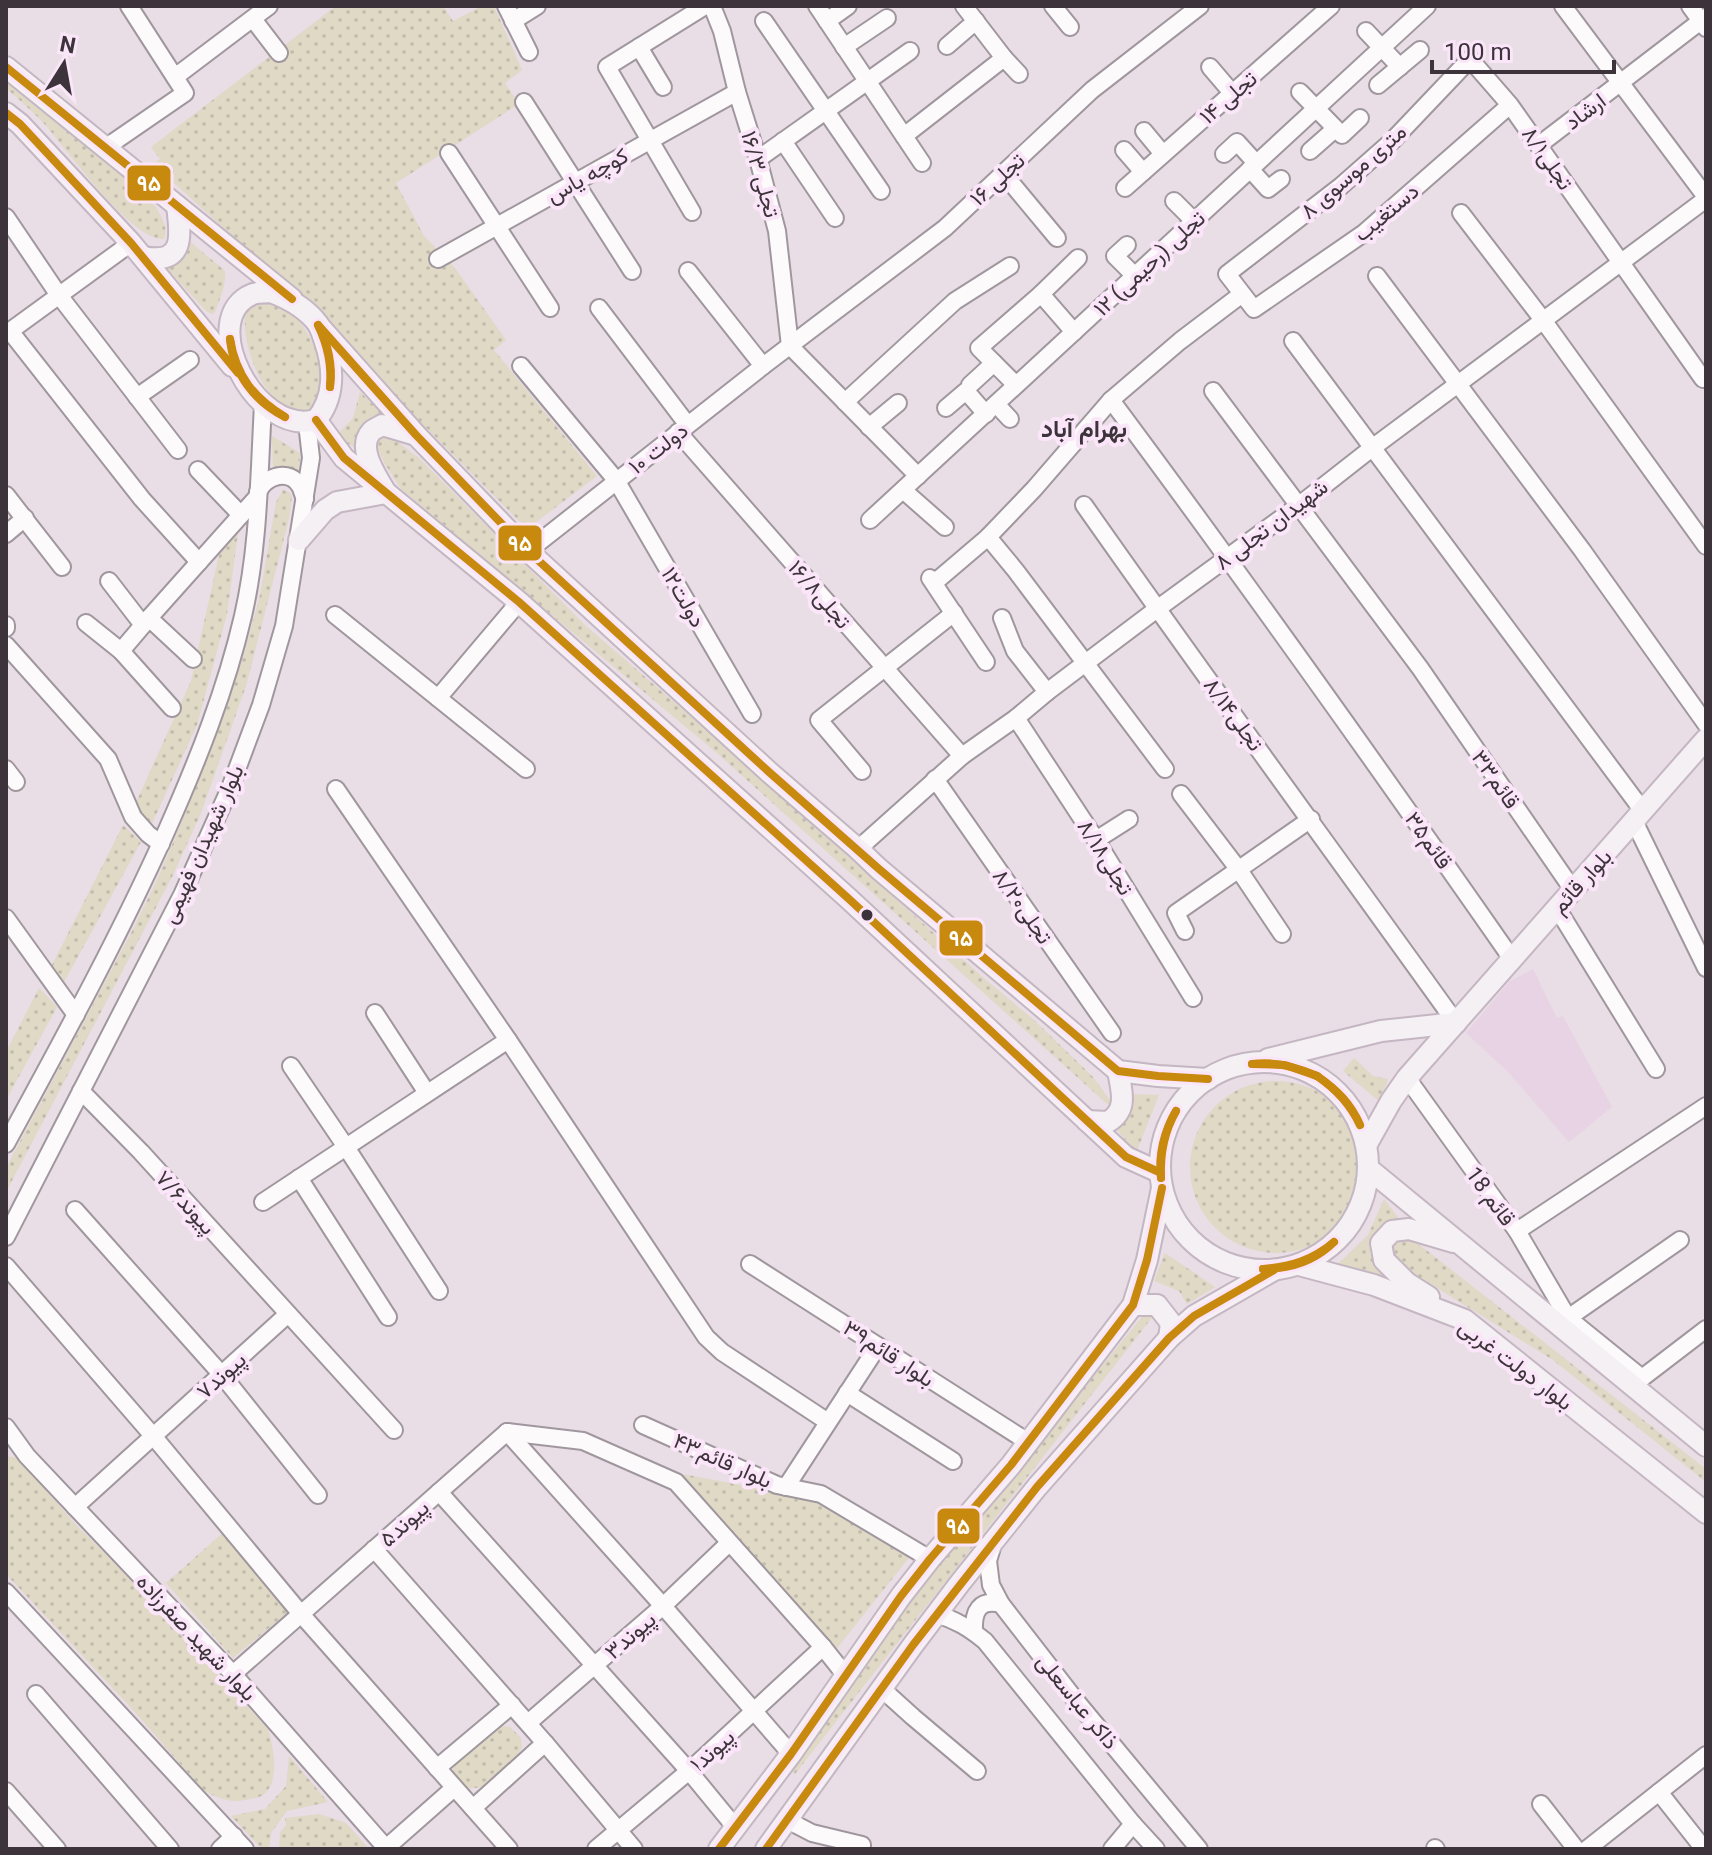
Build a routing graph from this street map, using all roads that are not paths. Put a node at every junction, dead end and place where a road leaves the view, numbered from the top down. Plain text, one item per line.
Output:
1 (129, 6) edge
2 (269, 6) edge
3 (537, 6) edge
4 (705, 6) edge
5 (712, 6) edge
6 (817, 6) edge
7 (848, 6) edge
8 (964, 6) edge
9 (1053, 6) edge
10 (1200, 6) edge
11 (1331, 6) edge
12 (1427, 6) edge
13 (1563, 6) edge
14 (1690, 6) edge
15 (509, 13) edge
16 (887, 18) dead end
17 (253, 19) junction
18 (764, 21) dead end
19 (827, 21) junction
20 (976, 21) junction
21 (1704, 22) edge
22 (1070, 27) dead end
23 (1366, 31) dead end
24 (947, 46) dead end
25 (639, 47) junction
26 (844, 47) junction
27 (1382, 47) junction
28 (1420, 50) dead end
29 (910, 51) dead end
30 (529, 52) dead end
31 (279, 53) dead end
32 (1004, 58) junction
33 (1470, 59) joint
34 (6, 67) edge
35 (1210, 67) dead end
36 (1400, 67) junction
37 (1019, 74) dead end
38 (175, 77) junction
39 (867, 81) junction
40 (1621, 83) junction
41 (1378, 85) dead end
42 (663, 87) dead end
43 (737, 92) junction
44 (1300, 92) dead end
45 (1233, 94) junction
46 (524, 102) dead end
47 (1510, 105) junction
48 (1316, 108) junction
49 (825, 110) junction
50 (1360, 118) dead end
51 (11, 124) edge
52 (1144, 131) dead end
53 (1338, 132) junction
54 (904, 136) junction
55 (650, 141) junction
56 (783, 141) junction
57 (1539, 145) junction
58 (105, 148) junction
59 (1124, 150) dead end
60 (1310, 151) dead end
61 (449, 153) dead end
62 (1163, 154) junction
63 (1224, 154) dead end
64 (758, 159) junction
65 (922, 163) dead end
66 (1253, 166) junction
67 (1143, 172) junction
68 (1003, 173) junction
69 (1281, 179) dead end
70 (575, 182) junction
71 (1125, 188) dead end
72 (881, 191) dead end
73 (1706, 198) edge
74 (1174, 201) dead end
75 (177, 206) junction
76 (692, 212) dead end
77 (1461, 213) dead end
78 (6, 217) edge
79 (835, 218) dead end
80 (1194, 221) junction
81 (496, 226) junction
82 (1057, 238) dead end
83 (1127, 245) dead end
84 (137, 250) junction
85 (1078, 258) dead end
86 (438, 259) dead end
87 (1622, 262) junction
88 (1010, 266) dead end
89 (632, 271) dead end
90 (688, 271) dead end
91 (1135, 276) junction
92 (1377, 276) dead end
93 (58, 294) junction
94 (1041, 294) junction
95 (1242, 294) junction
96 (292, 299) junction
97 (550, 308) dead end
98 (599, 308) dead end
99 (1543, 320) junction
100 (319, 326) junction
101 (8, 332) edge
102 (1074, 332) junction
103 (1293, 341) dead end
104 (790, 346) junction
105 (190, 360) dead end
106 (994, 363) junction
107 (521, 366) dead end
108 (763, 366) junction
109 (240, 375) junction
110 (1703, 379) dead end
111 (1458, 384) junction
112 (970, 385) dead end
113 (1016, 385) junction
114 (1213, 391) dead end
115 (137, 397) junction
116 (1111, 400) junction
117 (845, 402) junction
118 (898, 403) dead end
119 (263, 405) junction
120 (946, 408) dead end
121 (991, 409) junction
122 (1010, 419) dead end
123 (312, 421) junction
124 (869, 427) junction
125 (683, 428) junction
126 (416, 435) junction
127 (1372, 448) junction
128 (178, 450) dead end
129 (198, 470) dead end
130 (918, 476) junction
131 (616, 480) junction
132 (903, 490) junction
133 (386, 493) junction
134 (258, 494) junction
135 (6, 495) edge
136 (305, 500) junction
137 (1084, 505) dead end
138 (1298, 506) junction
139 (241, 515) junction
140 (25, 518) junction
141 (870, 520) dead end
142 (945, 527) dead end
143 (6, 534) edge
144 (988, 537) junction
145 (299, 540) junction
146 (1706, 546) edge
147 (528, 551) junction
148 (1228, 557) junction
149 (199, 562) junction
150 (62, 567) dead end
151 (109, 581) dead end
152 (519, 602) junction
153 (1157, 609) junction
154 (954, 613) junction
155 (335, 615) dead end
156 (1002, 618) dead end
157 (146, 621) junction
158 (86, 623) dead end
159 (6, 645) edge
160 (121, 651) junction
161 (193, 659) dead end
162 (986, 662) dead end
163 (1086, 663) junction
164 (884, 667) junction
165 (1047, 692) junction
166 (438, 698) junction
167 (172, 708) dead end
168 (752, 714) dead end
169 (1016, 718) junction
170 (1705, 739) edge
171 (962, 756) junction
172 (526, 769) dead end
173 (1165, 769) dead end
174 (862, 771) dead end
175 (929, 785) junction
176 (336, 789) dead end
177 (1181, 794) dead end
178 (1638, 816) junction
179 (1129, 819) dead end
180 (1311, 819) junction
181 (1096, 840) junction
182 (161, 844) junction
183 (858, 849) junction
184 (1239, 870) junction
185 (1573, 890) junction
186 (1557, 908) junction
187 (6, 918) edge
188 (1185, 931) dead end
189 (1282, 934) dead end
190 (1512, 959) junction
191 (1706, 968) edge
192 (1193, 998) dead end
193 (375, 1013) dead end
194 (76, 1015) junction
195 (1456, 1023) junction
196 (1112, 1033) dead end
197 (508, 1040) junction
198 (1254, 1062) junction
199 (291, 1066) dead end
200 (1656, 1069) dead end
201 (1118, 1071) junction
202 (1407, 1078) junction
203 (1208, 1079) junction
204 (81, 1091) junction
205 (427, 1093) junction
206 (1706, 1106) edge
207 (1087, 1121) junction
208 (6, 1144) edge
209 (1367, 1144) junction
210 (346, 1147) junction
211 (1369, 1169) junction
212 (299, 1178) junction
213 (1160, 1180) junction
214 (263, 1202) dead end
215 (75, 1210) dead end
216 (1517, 1231) junction
217 (6, 1237) edge
218 (1680, 1240) dead end
219 (1464, 1246) junction
220 (750, 1264) dead end
221 (1299, 1265) junction
222 (6, 1266) edge
223 (1274, 1270) junction
224 (439, 1291) dead end
225 (1133, 1305) junction
226 (288, 1314) junction
227 (388, 1317) dead end
228 (1568, 1318) junction
229 (1465, 1320) junction
230 (1706, 1329) edge
231 (1169, 1338) junction
232 (878, 1346) junction
233 (222, 1375) junction
234 (847, 1393) junction
235 (828, 1422) junction
236 (643, 1425) dead end
237 (6, 1427) edge
238 (394, 1430) dead end
239 (507, 1432) junction
240 (154, 1437) junction
241 (1028, 1442) junction
242 (1706, 1446) edge
243 (6, 1450) edge
244 (27, 1456) junction
245 (953, 1461) dead end
246 (786, 1487) junction
247 (439, 1492) junction
248 (318, 1495) dead end
249 (75, 1507) junction
250 (1706, 1513) edge
251 (994, 1541) junction
252 (729, 1543) junction
253 (374, 1549) junction
254 (930, 1559) junction
255 (6, 1592) edge
256 (1001, 1604) junction
257 (663, 1606) junction
258 (301, 1614) junction
259 (936, 1614) junction
260 (974, 1632) junction
261 (823, 1647) junction
262 (594, 1667) junction
263 (233, 1674) junction
264 (846, 1676) junction
265 (882, 1689) junction
266 (36, 1694) dead end
267 (512, 1705) junction
268 (754, 1712) junction
269 (528, 1723) junction
270 (545, 1743) junction
271 (1706, 1755) edge
272 (789, 1756) junction
273 (437, 1768) junction
274 (823, 1768) junction
275 (689, 1771) junction
276 (977, 1771) dead end
277 (454, 1788) junction
278 (6, 1791) edge
279 (1659, 1792) junction
280 (761, 1793) junction
281 (1541, 1804) dead end
282 (473, 1808) junction
283 (788, 1818) junction
284 (1133, 1824) junction
285 (735, 1827) junction
286 (618, 1830) junction
287 (234, 1836) junction
288 (386, 1848) edge
289 (57, 1849) edge
290 (170, 1849) edge
291 (220, 1849) edge
292 (245, 1849) edge
293 (509, 1849) edge
294 (596, 1849) edge
295 (634, 1849) edge
296 (719, 1849) edge
297 (766, 1849) edge
298 (860, 1849) edge
299 (1112, 1849) edge
300 (1156, 1849) edge
301 (1199, 1849) edge
302 (1576, 1849) edge
303 (1587, 1849) edge
304 (1704, 1849) edge

1 - 38 street
2 - 17 street
3 - 15 street
4 - 25 street
5 - 43 street, ۱۶/۳ تجلی
6 - 19 street
7 - 19 street
8 - 20 street
9 - 22 street
10 - 68 street, ۱۶ تجلی
11 - 45 street, تجلی ۱۴
12 - 27 street, ۱۲ تجلی (رحیمی)
13 - 40 street
14 - 21 street
15 - 30 street
16 - 26 street
17 - 31 street
17 - 38 street
18 - 49 street
19 - 26 street
20 - 24 street
20 - 32 street
21 - 40 street, ارشاد
23 - 27 street
25 - 42 street
25 - 55 street
26 - 39 street
27 - 36 street
27 - 48 street, ۱۲ تجلی (رحیمی)
28 - 36 street
29 - 39 street
32 - 37 street
32 - 54 street
33 - 47 street, تجلی۸/۱
33 - 95 street, ۸ متری موسوی
34 - 58 main road
35 - 45 street
36 - 41 street
38 - 58 street
39 - 49 street
39 - 54 street
40 - 57 street, ارشاد
40 - 73 street
43 - 55 street, کوچه یاس
43 - 64 street, ۱۶/۳ تجلی
44 - 48 street
45 - 62 street, تجلی ۱۴
46 - 70 street
47 - 57 street, تجلی۸/۱
47 - 95 street, دستغیب
48 - 53 street
48 - 66 street, ۱۲ تجلی (رحیمی)
49 - 56 street
49 - 72 street
50 - 53 street
51 - 84 main road
52 - 62 street
53 - 60 street
54 - 65 street
55 - 70 street, کوچه یاس
55 - 76 street
56 - 64 street
56 - 79 street
57 - 87 street, تجلی۸/۱
58 - 75 main road
59 - 67 street
61 - 81 street
62 - 67 street, تجلی ۱۴
63 - 66 street
64 - 104 street, ۱۶/۳ تجلی
66 - 69 street
66 - 80 street, ۱۲ تجلی (رحیمی)
67 - 71 street, تجلی ۱۴
68 - 82 street
68 - 104 street, ۱۶ تجلی
70 - 81 street, کوچه یاس
70 - 89 street
73 - 87 street, شهیدان تجلی ۸
74 - 80 street
75 - 84 main road
75 - 96 main road
77 - 99 street
78 - 93 street
80 - 91 street, ۱۲ تجلی (رحیمی)
81 - 86 street, کوچه یاس
81 - 97 street
83 - 91 street
84 - 93 street
84 - 109 main road
85 - 94 street
87 - 99 street, شهیدان تجلی ۸
87 - 110 street, تجلی۸/۱
88 - 117 street
90 - 108 street
91 - 102 street, ۱۲ تجلی (رحیمی)
92 - 111 street
93 - 101 street
93 - 115 street
94 - 102 street
94 - 106 street
95 - 116 street
96 - 100 main road
96 - 109 main road
98 - 125 street, تجلی۱۶/۸
99 - 111 street, شهیدان تجلی ۸
99 - 146 street
100 - 123 main road
100 - 126 main road
101 - 149 street
102 - 113 street, ۱۲ تجلی (رحیمی)
103 - 127 street
104 - 108 street, ۱۰ دولت
104 - 117 street
105 - 115 street
106 - 112 street
106 - 113 street
107 - 131 street, ۱۲دولت
108 - 125 street, ۱۰ دولت
109 - 119 main road
111 - 127 street, شهیدان تجلی ۸
111 - 170 street
113 - 121 street, ۱۲ تجلی (رحیمی)
114 - 138 street, قائم۳۳
115 - 128 street
116 - 144 street
116 - 148 street, قائم۳۵
117 - 124 street
118 - 124 street
119 - 123 main road
119 - 134 street, بلوار شهیدان فهیمی
120 - 121 street
121 - 122 street
121 - 130 street, ۱۲ تجلی (رحیمی)
123 - 133 main road
123 - 136 street, بلوار شهیدان فهیمی
124 - 130 street
125 - 131 street, ۱۰ دولت
125 - 164 street, تجلی۱۶/۸
126 - 133 main road
126 - 147 main road
127 - 138 street, شهیدان تجلی ۸
127 - 178 street
129 - 139 street
130 - 132 street, ۱۲ تجلی (رحیمی)
131 - 147 street, ۱۰ دولت
131 - 168 street, ۱۲دولت
132 - 141 street, ۱۲ تجلی (رحیمی)
132 - 142 street
133 - 145 main road
133 - 152 main road
134 - 136 street
134 - 139 street
134 - 182 street, بلوار شهیدان فهیمی
135 - 140 street
136 - 145 street, بلوار شهیدان فهیمی
137 - 153 street, تجلی۸‌/۱۴
138 - 148 street, شهیدان تجلی ۸
138 - 185 street, قائم۳۳
139 - 149 street
140 - 143 street
140 - 150 street
144 - 154 street
144 - 163 street
145 - 204 street, بلوار شهیدان فهیمی
147 - 183 main road
148 - 153 street, شهیدان تجلی ۸
148 - 190 street, قائم۳۵
149 - 157 street
151 - 157 street
152 - 166 street
152 - 207 main road
153 - 163 street, شهیدان تجلی ۸
153 - 180 street, تجلی۸‌/۱۴
154 - 162 street
154 - 164 street
155 - 166 street
156 - 165 street
157 - 160 street
157 - 161 street
158 - 160 street
159 - 182 street
160 - 167 street
163 - 165 street, شهیدان تجلی ۸
163 - 173 street
164 - 171 street, تجلی۱۶/۸
164 - 174 street
165 - 169 street, شهیدان تجلی ۸
166 - 172 street
169 - 171 street, شهیدان تجلی ۸
169 - 181 street, تجلی۸/۱۸
170 - 178 main road, بلوار قائم
171 - 175 street, شهیدان تجلی ۸
175 - 183 street, شهیدان تجلی ۸
175 - 196 street, تجلی۸/۲۰
176 - 197 street
177 - 184 street
178 - 185 main road, بلوار قائم
178 - 191 street
179 - 181 street
180 - 184 street
180 - 195 street, تجلی۸‌/۱۴
181 - 192 street, تجلی۸/۱۸
182 - 194 street, بلوار شهیدان فهیمی
183 - 201 main road
184 - 188 street
184 - 189 street
185 - 186 main road, بلوار قائم
186 - 190 main road, بلوار قائم
186 - 200 street
187 - 194 street
190 - 195 main road, بلوار قائم
193 - 205 street
194 - 208 street, بلوار شهیدان فهیمی
195 - 198 main road
195 - 202 main road, بلوار قائم
197 - 205 street
197 - 235 street
198 - 203 main road
198 - 209 main road
199 - 210 street
201 - 203 main road
201 - 207 main road
202 - 209 main road, بلوار قائم
202 - 216 street, 18 قائم
203 - 213 main road
204 - 217 street, بلوار شهیدان فهیمی
204 - 226 street, پیوند۷/۶
205 - 210 street
206 - 216 street
207 - 213 main road
209 - 211 main road
210 - 212 street
210 - 224 street
211 - 219 main road
211 - 221 main road
212 - 214 street
212 - 227 street
213 - 223 main road
213 - 225 main road
215 - 233 street
216 - 228 street, 18 قائم
218 - 228 street
219 - 229 main road
219 - 242 main road
220 - 232 street, بلوار قائم۳۹
221 - 223 main road
221 - 229 main road, بلوار دولت غربی
222 - 240 street
223 - 231 main road
225 - 231 main road
225 - 241 main road
226 - 233 street, پیوند۷
226 - 238 street, پیوند۷/۶
228 - 230 street
229 - 250 main road, بلوار دولت غربی
231 - 251 main road
232 - 234 street
232 - 241 street, بلوار قائم۳۹
233 - 240 street, پیوند۷
233 - 248 street
234 - 235 street
234 - 245 street
235 - 246 street
236 - 246 street, بلوار قائم۴۳
237 - 244 street, بلوار شهید صفرزاده
239 - 247 street, پیوند۵
239 - 252 street
239 - 257 street
240 - 249 street, پیوند۷
240 - 258 street
241 - 254 main road
243 - 244 street
244 - 249 street, بلوار شهید صفرزاده
246 - 254 street, بلوار قائم۴۳
247 - 253 street, پیوند۵
247 - 262 street
249 - 263 street, بلوار شهید صفرزاده
251 - 256 street, ذاکر عباسعلی
251 - 259 main road
252 - 257 street, پیوند۳
252 - 261 street
253 - 258 street, پیوند۵
253 - 267 street
254 - 264 main road
255 - 287 street
256 - 260 street
256 - 301 street, ذاکر عباسعلی
257 - 262 street, پیوند۳
257 - 268 street
258 - 263 street, پیوند۵
258 - 273 street
259 - 260 street, ذاکر عباسعلی
259 - 265 main road
260 - 284 street, ذاکر عباسعلی
261 - 264 street
261 - 268 street, پیوند۱
262 - 269 street, پیوند۳
262 - 275 street
263 - 288 street, بلوار شهید صفرزاده
264 - 272 main road
265 - 274 main road
265 - 276 street
266 - 290 street
267 - 269 street
267 - 273 street
268 - 272 street
268 - 275 street, پیوند۱
269 - 270 street
270 - 282 street
270 - 286 street
271 - 279 street
272 - 274 main road
272 - 280 main road
273 - 277 street
274 - 283 main road
275 - 285 street
275 - 286 street, پیوند۱
277 - 282 street
277 - 288 street
278 - 289 street
279 - 303 street
279 - 304 street
280 - 283 main road
280 - 285 main road
281 - 302 street
282 - 293 street
283 - 297 main road
283 - 298 street
284 - 299 street
284 - 300 street, ذاکر عباسعلی
285 - 296 main road
286 - 294 street, پیوند۱
286 - 295 street
287 - 291 street
287 - 292 street

